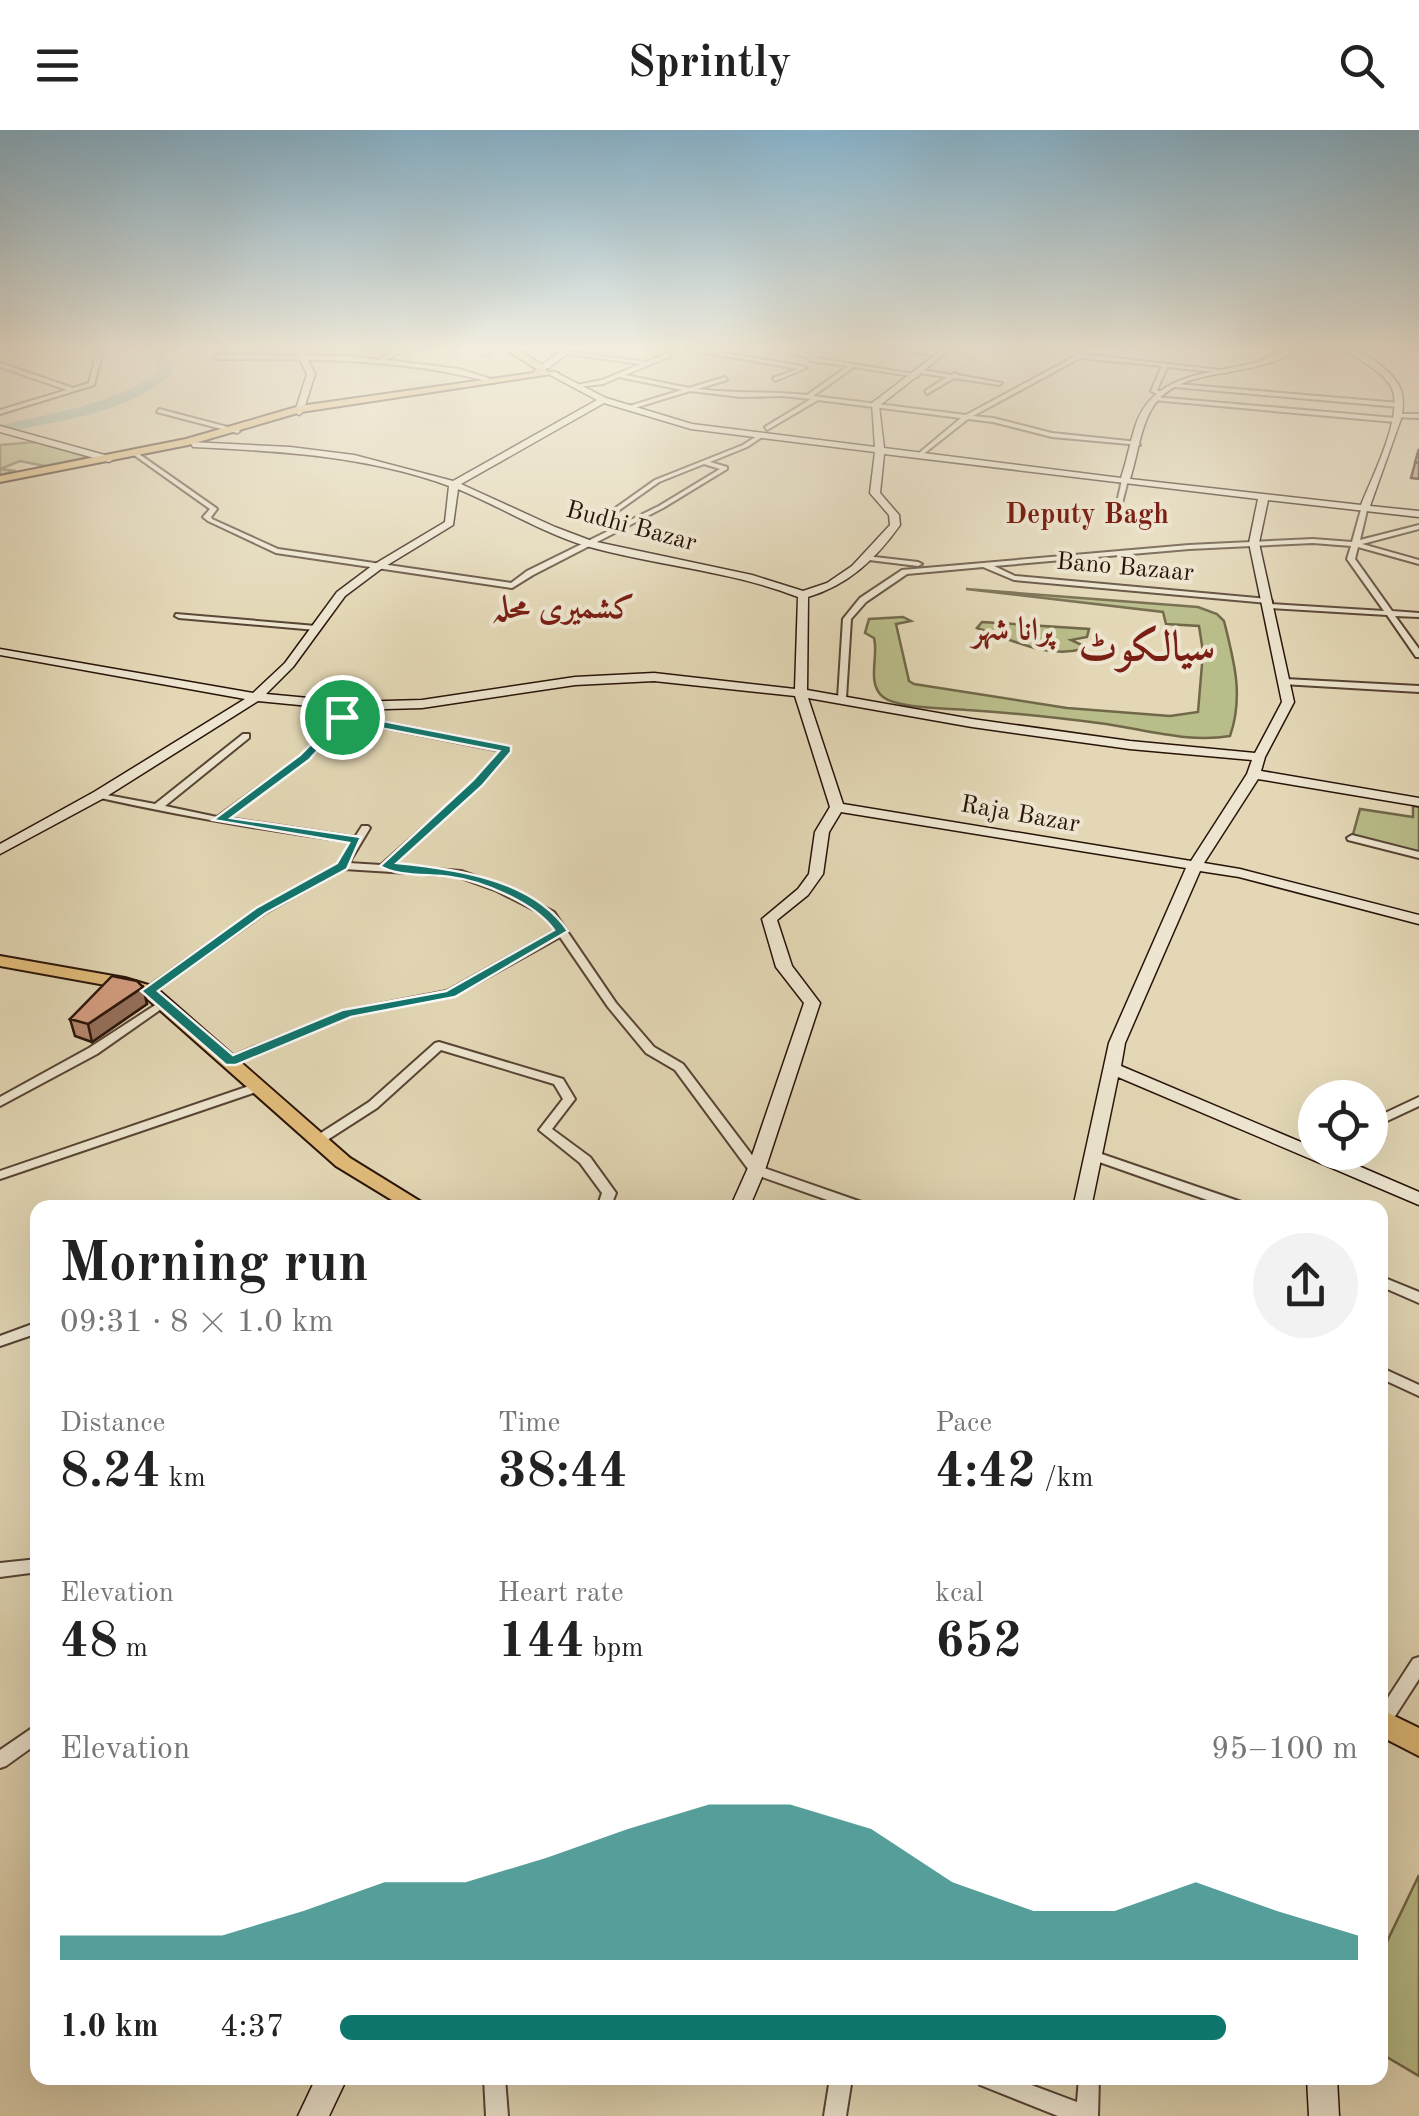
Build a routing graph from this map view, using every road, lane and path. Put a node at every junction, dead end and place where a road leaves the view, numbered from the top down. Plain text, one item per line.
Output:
1 (24, 439) edge
2 (198, 439) edge
3 (210, 439) edge
4 (535, 439) edge
5 (755, 439) edge
6 (810, 439) edge
7 (879, 439) edge
8 (940, 439) edge
9 (1087, 439) edge
10 (1139, 439) edge
11 (1388, 439) edge
12 (193, 444) junction
13 (1138, 444) junction
14 (880, 449) junction
15 (137, 454) junction
16 (921, 454) junction
17 (106, 458) junction
18 (704, 462) junction
19 (0, 480) edge
20 (1125, 480) junction
21 (454, 484) junction
22 (1264, 495) junction
23 (1364, 506) junction
24 (1419, 514) edge
25 (609, 515) dead end
26 (1116, 516) dead end
27 (1419, 527) edge
28 (590, 544) junction
29 (1254, 544) junction
30 (1354, 544) junction
31 (869, 558) junction
32 (1419, 562) edge
33 (982, 564) junction
34 (377, 567) junction
35 (929, 568) junction
36 (803, 595) junction
37 (1268, 603) junction
38 (1386, 612) junction
39 (1419, 614) edge
40 (179, 616) dead end
41 (316, 628) junction
42 (0, 652) edge
43 (1419, 655) edge
44 (1284, 682) junction
45 (1419, 689) edge
46 (801, 694) junction
47 (256, 697) junction
48 (842, 698) junction
49 (346, 711) junction
50 (246, 736) dead end
51 (1259, 757) junction
52 (1254, 774) junction
53 (98, 795) junction
54 (1419, 802) edge
55 (837, 807) junction
56 (156, 808) junction
57 (220, 820) junction
58 (364, 828) dead end
59 (1352, 838) dead end
60 (357, 840) junction
61 (0, 850) edge
62 (1419, 855) edge
63 (1195, 865) junction
64 (342, 866) junction
65 (386, 866) junction
66 (1419, 920) edge
67 (562, 931) junction
68 (0, 960) edge
69 (156, 997) junction
70 (231, 1061) junction
71 (1112, 1068) junction
72 (256, 1088) junction
73 (1419, 1101) edge
74 (0, 1102) edge
75 (1388, 1116) edge
76 (317, 1140) junction
77 (1298, 1146) edge
78 (1093, 1155) junction
79 (756, 1170) junction
80 (1354, 1170) edge
81 (2, 1172) edge
82 (1419, 1198) edge
83 (407, 1200) edge
84 (606, 1200) edge
85 (743, 1200) edge
86 (841, 1200) edge
87 (1084, 1200) edge
88 (1221, 1200) edge
89 (1388, 1285) edge
90 (1419, 1298) edge
91 (30, 1330) edge
92 (0, 1341) edge
93 (1388, 1376) edge
94 (1419, 1391) edge
95 (30, 1566) edge
96 (0, 1570) edge
97 (1419, 1664) edge
98 (1388, 1710) edge
99 (1388, 1725) edge
100 (30, 1738) edge
101 (1419, 1743) edge
102 (0, 1760) edge
103 (328, 2085) edge
104 (494, 2085) edge
105 (841, 2085) edge
106 (1006, 2085) edge
107 (1088, 2085) edge
108 (1322, 2085) edge
109 (313, 2116) edge
110 (496, 2116) edge
111 (835, 2116) edge
112 (1086, 2116) edge
113 (1324, 2116) edge

1 - 17 street
2 - 17 main road
3 - 12 main road
4 - 21 street
5 - 18 street
6 - 14 street
7 - 14 street
8 - 16 street
9 - 13 street
10 - 13 street
11 - 23 street
12 - 15 main road
12 - 21 street, Budhi Bazar
13 - 20 street
14 - 16 street
14 - 31 street
15 - 17 main road
15 - 34 street
16 - 20 street
17 - 19 main road
18 - 25 street
18 - 28 street
20 - 22 street
20 - 26 street
21 - 28 street, Budhi Bazar
21 - 34 street
22 - 23 street
22 - 29 street
23 - 24 street
23 - 30 street
27 - 30 street
28 - 34 street
28 - 36 street, Budhi Bazar
29 - 30 street
29 - 33 street
29 - 37 street
30 - 32 street
30 - 38 street
31 - 35 street
31 - 36 street
33 - 35 street
33 - 37 street, Bano Bazaar
34 - 41 street
35 - 48 street
36 - 46 street
37 - 38 street, Bano Bazaar
37 - 44 street
38 - 39 street, Bano Bazaar
38 - 43 street
40 - 41 street
41 - 47 street
42 - 47 street
44 - 45 street
44 - 51 street
46 - 48 street
46 - 49 street
46 - 55 street
47 - 49 street
47 - 53 street
48 - 51 street
49 - 57 street
49 - 65 street
50 - 56 street
51 - 52 street
52 - 54 street
52 - 63 street
53 - 56 street
53 - 61 street
55 - 63 street, Raja Bazar
55 - 79 street
56 - 57 street
57 - 60 street
58 - 60 street
59 - 62 street
60 - 64 street
63 - 66 street, Raja Bazar
63 - 71 street
64 - 65 street
64 - 69 street
65 - 67 street
67 - 70 street
67 - 79 street
68 - 69 main road
69 - 70 main road
69 - 74 street
70 - 72 main road
71 - 77 street
71 - 78 street
72 - 76 main road
72 - 81 street
73 - 75 street
76 - 83 main road
76 - 84 street
78 - 87 street
78 - 88 street
79 - 85 street
79 - 86 street
80 - 82 street
89 - 90 street
91 - 92 street
93 - 94 street
95 - 96 street
97 - 98 street
99 - 101 main road
100 - 102 street
103 - 109 street
104 - 110 street
105 - 111 street
106 - 112 street
107 - 112 street
108 - 113 street

